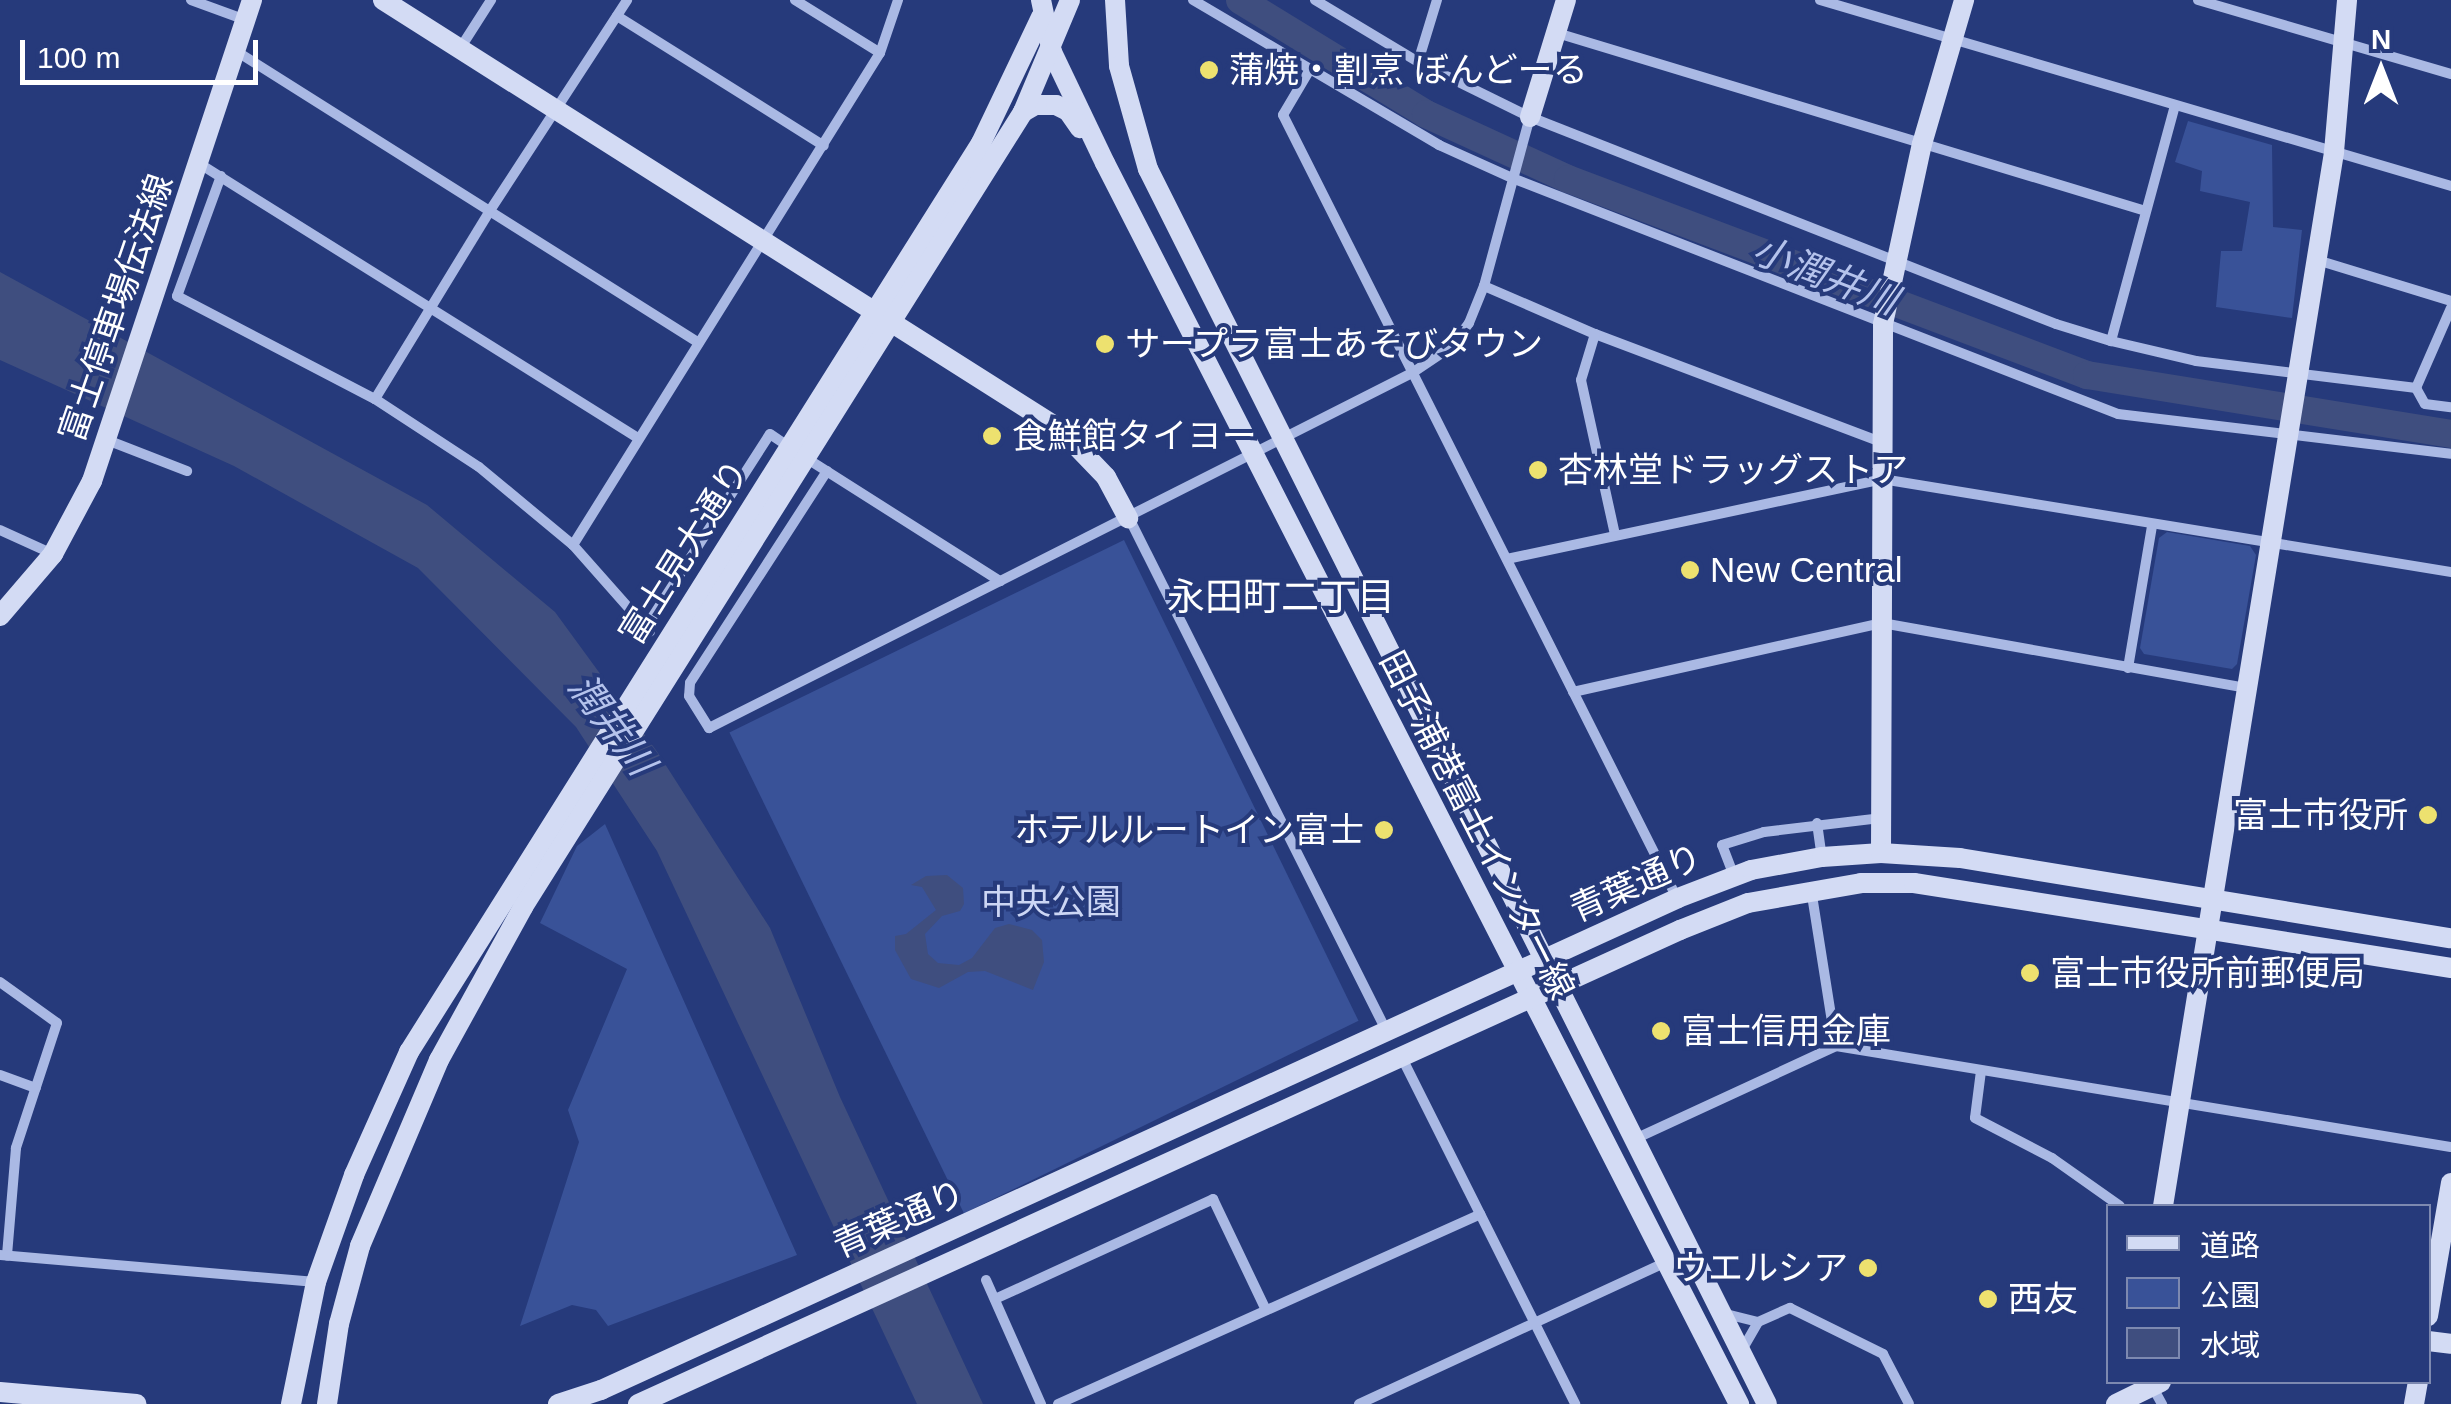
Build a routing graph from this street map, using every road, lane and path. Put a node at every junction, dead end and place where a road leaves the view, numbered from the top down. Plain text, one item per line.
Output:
1 (192, 0) edge
2 (383, 0) edge
3 (491, 0) edge
4 (627, 0) edge
5 (795, 0) edge
6 (898, 0) edge
7 (1070, 0) edge
8 (1115, 0) edge
9 (1193, 0) edge
10 (1315, 0) edge
11 (1437, 0) edge
12 (1566, 0) edge
13 (1820, 0) edge
14 (1964, 0) edge
15 (2198, 0) edge
16 (2347, 0) edge
17 (1041, 9) edge
18 (249, 10) edge
19 (617, 16) junction
20 (1556, 32) junction
21 (1952, 40) junction
22 (2344, 43) junction
23 (460, 47) junction
24 (236, 51) junction
25 (880, 52) junction
26 (1052, 52) junction
27 (1418, 62) junction
28 (1309, 71) junction
29 (2451, 74) edge
30 (2175, 106) junction
31 (555, 110) junction
32 (1023, 112) junction
33 (1530, 118) junction
34 (1922, 144) junction
35 (824, 146) junction
36 (2334, 152) junction
37 (1104, 163) junction
38 (200, 164) junction
39 (221, 176) junction
40 (1512, 178) junction
41 (2451, 186) edge
42 (2146, 211) junction
43 (489, 212) junction
44 (765, 241) junction
45 (2316, 260) junction
46 (1894, 266) junction
47 (1484, 286) junction
48 (2451, 304) edge
49 (430, 308) junction
50 (883, 316) junction
51 (1883, 318) junction
52 (1594, 334) junction
53 (2112, 341) junction
54 (698, 343) junction
55 (1412, 372) junction
56 (2297, 372) junction
57 (2416, 388) junction
58 (375, 399) junction
59 (2451, 407) edge
60 (2289, 433) junction
61 (109, 434) junction
62 (638, 438) junction
63 (1280, 439) junction
64 (1882, 442) junction
65 (798, 452) junction
66 (1252, 454) junction
67 (2451, 454) edge
68 (187, 471) dead end
69 (827, 471) junction
70 (1882, 479) junction
71 (1128, 518) junction
72 (2152, 526) junction
73 (0, 530) edge
74 (1615, 534) junction
75 (2270, 542) junction
76 (574, 544) junction
77 (53, 554) junction
78 (1507, 559) junction
79 (2451, 572) edge
80 (1000, 580) junction
81 (0, 616) edge
82 (1882, 623) junction
83 (2128, 668) junction
84 (2248, 688) junction
85 (1573, 692) junction
86 (1882, 818) junction
87 (1817, 823) junction
88 (1881, 853) junction
89 (1822, 857) junction
90 (1734, 876) junction
91 (1811, 889) junction
92 (1678, 898) junction
93 (2213, 898) junction
94 (514, 903) junction
95 (2208, 931) junction
96 (2451, 938) edge
97 (1546, 959) junction
98 (2451, 968) edge
99 (1516, 974) junction
100 (0, 982) edge
101 (1560, 985) junction
102 (1529, 999) junction
103 (1388, 1034) junction
104 (1836, 1046) junction
105 (1402, 1058) junction
106 (1981, 1071) junction
107 (0, 1075) edge
108 (36, 1088) junction
109 (2181, 1102) junction
110 (1637, 1138) junction
111 (0, 1147) edge
112 (2451, 1147) edge
113 (16, 1148) junction
114 (2451, 1182) edge
115 (2117, 1204) edge
116 (2163, 1204) edge
117 (1480, 1214) junction
118 (2434, 1254) edge
119 (4, 1256) edge
120 (1664, 1263) junction
121 (986, 1280) dead end
122 (316, 1282) junction
123 (2431, 1285) edge
124 (995, 1298) junction
125 (1266, 1310) junction
126 (1724, 1314) junction
127 (1534, 1322) junction
128 (1758, 1322) junction
129 (1742, 1350) junction
130 (2157, 1388) edge
131 (0, 1392) edge
132 (136, 1404) edge
133 (290, 1404) edge
134 (327, 1404) edge
135 (558, 1404) edge
136 (638, 1404) edge
137 (1041, 1404) edge
138 (1058, 1404) edge
139 (1359, 1404) edge
140 (1576, 1404) edge
141 (1739, 1404) edge
142 (1767, 1404) edge
143 (1909, 1404) edge
144 (2116, 1404) edge

1 - 18 street
2 - 23 street
3 - 23 street
4 - 19 street
5 - 25 street
6 - 25 street
7 - 26 street, 富士見大通り
8 - 63 street, 田子浦港富士インター線
9 - 28 street
10 - 27 street
11 - 27 street
12 - 20 street
13 - 21 street
14 - 21 street
15 - 22 street
16 - 22 street
17 - 26 street, 田子浦港富士インター線
17 - 50 street, 富士見大通り
18 - 24 street, 富士停車場伝法線
19 - 31 street
19 - 35 street
20 - 33 street
20 - 34 street
21 - 30 street
21 - 34 street
22 - 29 street
22 - 36 street
23 - 31 street
24 - 38 street, 富士停車場伝法線
24 - 43 street
25 - 35 street
26 - 32 street, 富士見大通り
26 - 37 street, 田子浦港富士インター線
27 - 33 street
28 - 40 street
28 - 55 street
30 - 36 street
30 - 42 street
31 - 43 street
31 - 44 street
32 - 37 street
32 - 50 street, 富士見大通り
33 - 40 street
33 - 46 street
34 - 42 street
34 - 46 street
35 - 44 street
36 - 41 street
36 - 45 street
37 - 66 street, 田子浦港富士インター線
38 - 39 street
38 - 61 street, 富士停車場伝法線
39 - 49 street
39 - 58 street
40 - 47 street
40 - 51 street
42 - 53 street
43 - 49 street
43 - 54 street
44 - 50 street
44 - 54 street
45 - 48 street
45 - 56 street
46 - 51 street
46 - 53 street
47 - 52 street
47 - 55 street
48 - 57 street
49 - 58 street
49 - 62 street
50 - 65 street, 富士見大通り
50 - 71 street
51 - 60 street
51 - 64 street
52 - 64 street
52 - 74 street
53 - 56 street
54 - 62 street
55 - 63 street
55 - 78 street
56 - 57 street
56 - 60 street
57 - 59 street
58 - 76 street
60 - 67 street
60 - 75 street
61 - 68 street
61 - 77 street, 富士停車場伝法線
62 - 76 street
63 - 66 street
63 - 97 street, 田子浦港富士インター線
64 - 70 street
65 - 69 street
65 - 76 street
65 - 94 street, 富士見大通り
66 - 71 street
66 - 99 street, 田子浦港富士インター線
69 - 80 street
69 - 80 street
70 - 72 street
70 - 74 street
70 - 82 street
71 - 80 street
71 - 103 street
72 - 75 street
72 - 83 street
73 - 77 street
74 - 78 street
75 - 79 street
75 - 84 street
77 - 81 street, 富士停車場伝法線
78 - 85 street
82 - 83 street
82 - 85 street
82 - 86 street
83 - 84 street
84 - 93 street
85 - 92 street
86 - 87 street
86 - 88 street
87 - 89 street
87 - 90 street
88 - 89 street, 青葉通り
88 - 93 street, 青葉通り
89 - 90 street, 青葉通り
90 - 92 street, 青葉通り
91 - 95 street, 青葉通り
91 - 101 street, 青葉通り
91 - 104 street
92 - 97 street, 青葉通り
93 - 95 street
93 - 96 street, 青葉通り
94 - 122 street, 富士見大通り
94 - 134 street, 富士見大通り
95 - 98 street, 青葉通り
95 - 109 street
97 - 99 street, 青葉通り
97 - 101 street, 田子浦港富士インター線
99 - 102 street, 田子浦港富士インター線
99 - 103 street, 青葉通り
100 - 108 street
101 - 102 street, 青葉通り
101 - 110 street, 田子浦港富士インター線
102 - 105 street, 青葉通り
102 - 120 street, 田子浦港富士インター線
103 - 135 street, 青葉通り
104 - 106 street
104 - 110 street
105 - 117 street
105 - 136 street, 青葉通り
106 - 109 street
106 - 115 street
107 - 108 street
108 - 113 street
109 - 112 street
109 - 116 street
110 - 126 street, 田子浦港富士インター線
111 - 113 street
113 - 119 street
114 - 118 street
117 - 125 street
117 - 127 street
118 - 123 street
119 - 122 street
120 - 127 street
120 - 141 street, 田子浦港富士インター線
121 - 124 street
122 - 133 street, 富士見大通り
124 - 125 street
124 - 137 street
125 - 138 street
126 - 128 street
126 - 129 street, 田子浦港富士インター線
127 - 139 street
127 - 140 street
128 - 129 street
128 - 143 street
129 - 142 street, 田子浦港富士インター線
130 - 144 street
131 - 132 street

